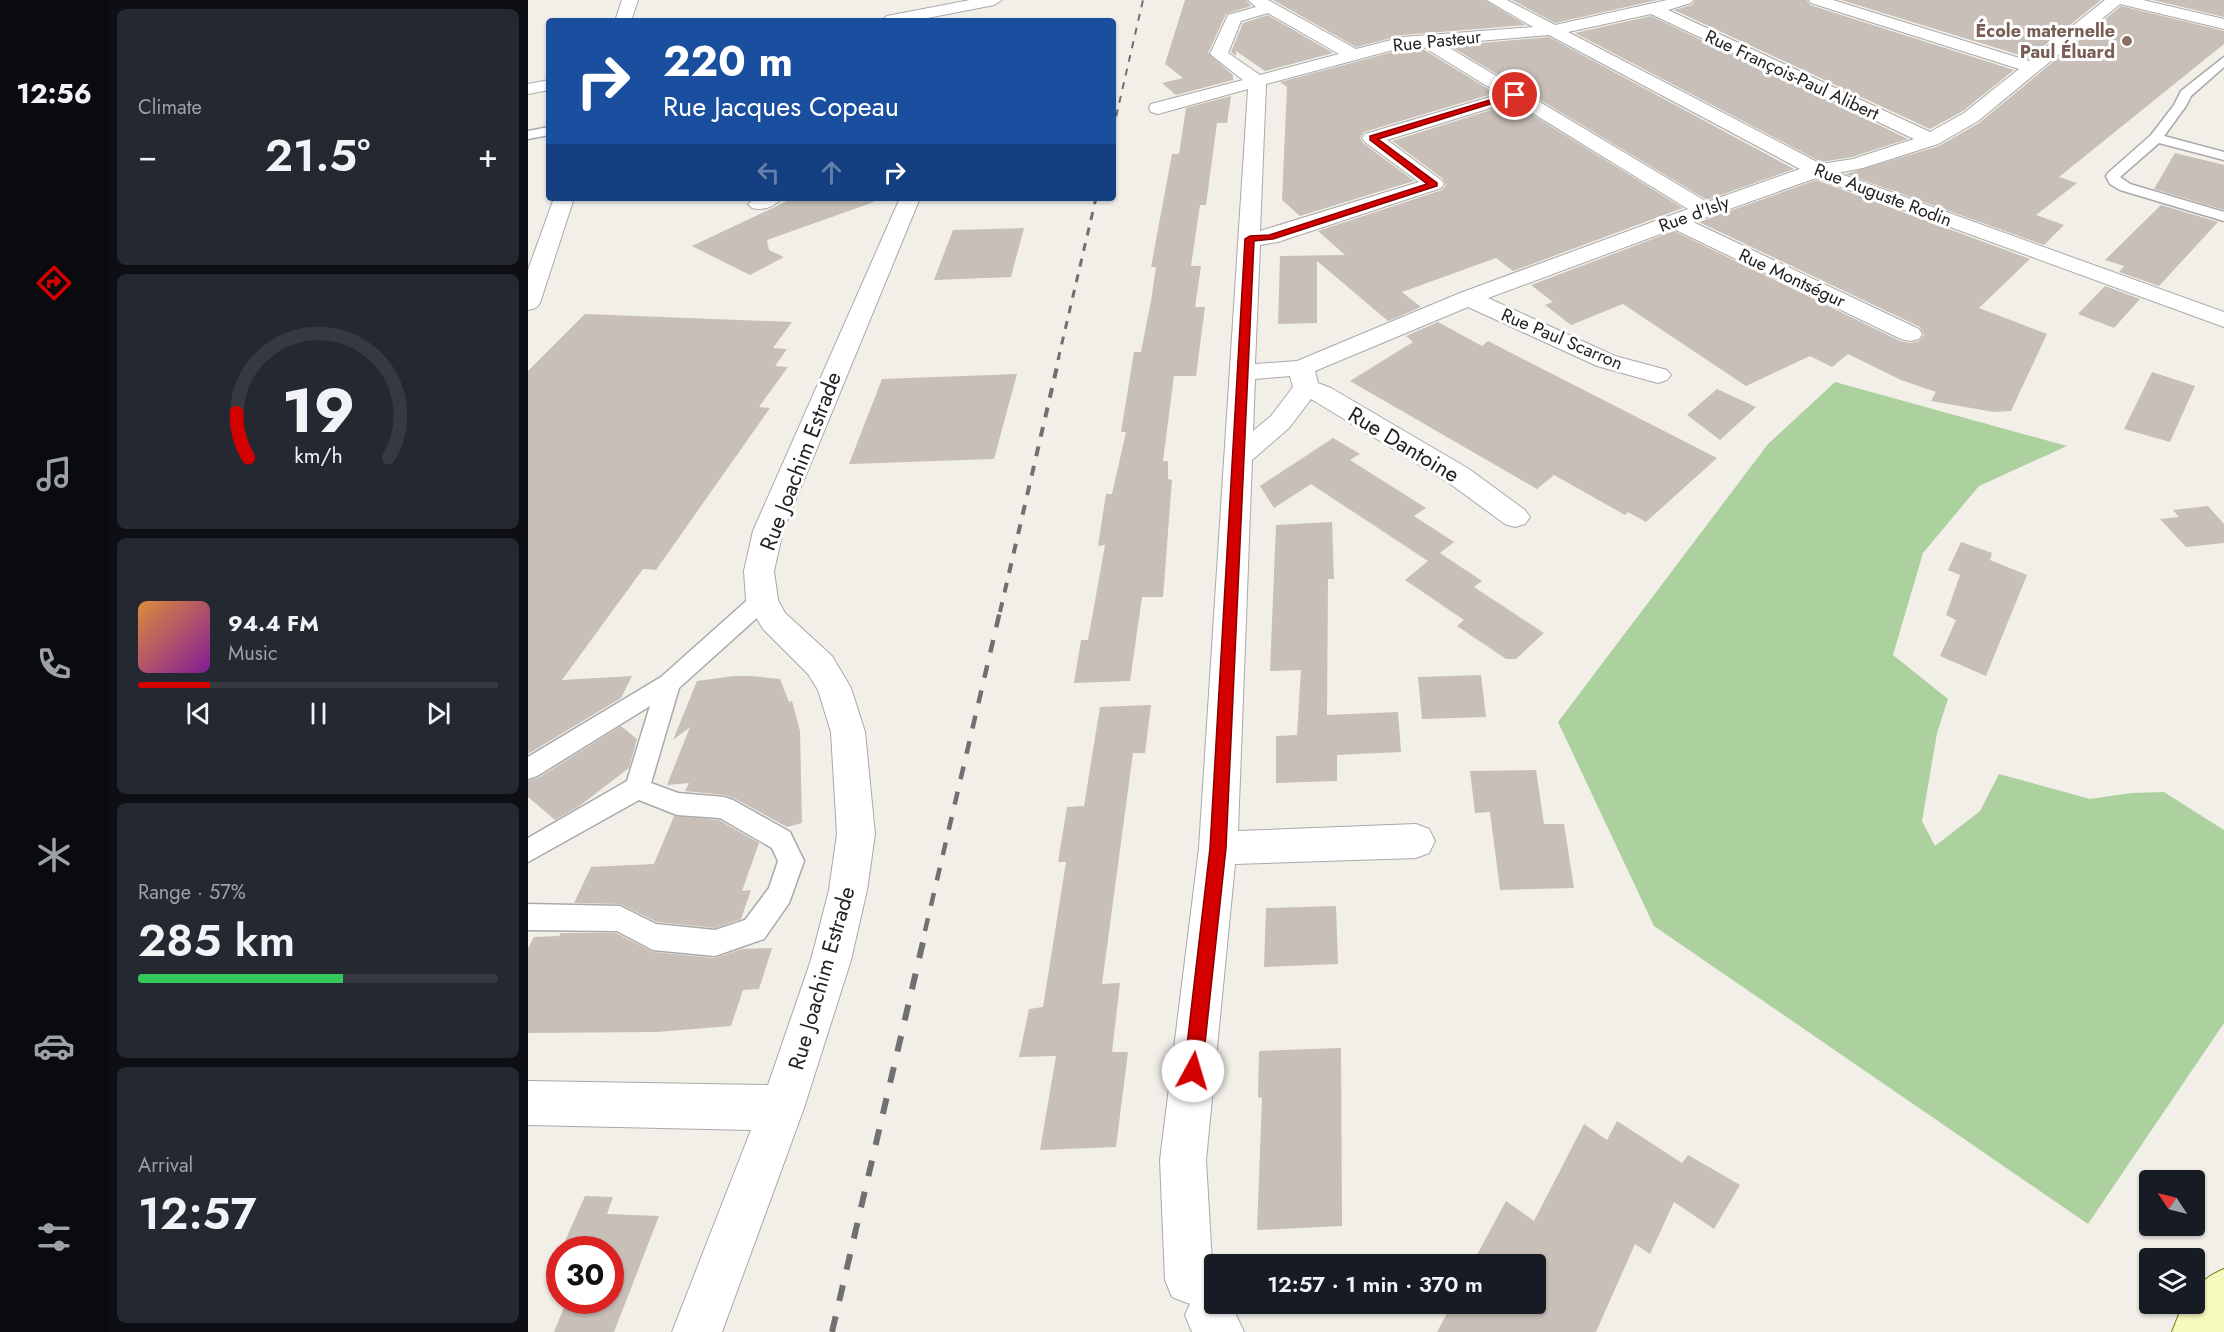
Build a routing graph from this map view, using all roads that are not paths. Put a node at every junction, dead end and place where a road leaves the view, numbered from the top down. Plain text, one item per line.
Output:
1 (630, 0) edge
2 (994, 0) edge
3 (1495, 0) edge
4 (1685, 0) edge
5 (1817, 0) edge
6 (2115, 0) edge
7 (2125, 0) edge
8 (1263, 4) edge
9 (1653, 9) junction
10 (928, 17) edge
11 (624, 18) edge
12 (2221, 20) edge
13 (1554, 30) junction
14 (1425, 40) junction
15 (1354, 55) junction
16 (2222, 65) edge
17 (2032, 68) junction
18 (1257, 81) junction
19 (546, 86) edge
20 (528, 89) edge
21 (1515, 95) junction
22 (1158, 108) dead end
23 (546, 132) edge
24 (528, 135) edge
25 (2156, 138) junction
26 (1931, 140) junction
27 (2224, 156) edge
28 (1815, 171) junction
29 (563, 201) edge
30 (909, 201) edge
31 (1705, 210) junction
32 (2224, 217) edge
33 (1674, 221) junction
34 (1250, 239) junction
35 (1468, 298) junction
36 (528, 303) edge
37 (2224, 320) edge
38 (1910, 334) dead end
39 (1243, 372) junction
40 (1658, 375) dead end
41 (1304, 378) junction
42 (1239, 456) junction
43 (1515, 517) dead end
44 (762, 600) junction
45 (669, 683) junction
46 (528, 769) edge
47 (637, 788) junction
48 (1416, 841) dead end
49 (1218, 848) junction
50 (528, 851) edge
51 (528, 917) edge
52 (528, 1103) edge
53 (782, 1108) junction
54 (2224, 1294) edge
55 (1204, 1295) edge
56 (697, 1332) edge
57 (2197, 1332) edge

1 - 11 street
2 - 10 street
3 - 13 street, Rue Auguste Rodin
4 - 9 street, Rue Pasteur
5 - 17 street
6 - 17 street, Rue d'Isly
7 - 12 street
8 - 15 street
8 - 18 street
9 - 13 street, Rue Pasteur
9 - 26 street, Rue François-Paul Alibert
13 - 14 street, Rue Pasteur
13 - 28 street, Rue Auguste Rodin
14 - 15 street, Rue Pasteur
14 - 21 street
15 - 18 street, Rue Pasteur
16 - 25 lane
17 - 26 street, Rue d'Isly
18 - 22 street, Rue Pasteur
18 - 34 street
19 - 20 street
21 - 31 street
21 - 34 street
23 - 24 lane
25 - 27 lane
25 - 32 lane
26 - 28 street, Rue d'Isly
28 - 31 street, Rue d'Isly
28 - 37 street, Rue Auguste Rodin
29 - 36 street
30 - 44 street, Rue Joachim Estrade
31 - 33 street, Rue d'Isly
33 - 35 street, Rue d'Isly
33 - 38 street, Rue Montségur
34 - 39 street
35 - 40 street, Rue Paul Scarron
35 - 41 street, Rue d'Isly
39 - 41 street, Rue d'Isly
39 - 42 street
41 - 42 street
41 - 43 street, Rue Dantoine
42 - 49 street
44 - 45 lane
44 - 53 street, Rue Joachim Estrade
45 - 46 lane
45 - 47 lane
47 - 50 lane
47 - 51 lane
48 - 49 street
49 - 55 street
52 - 53 street
53 - 56 street, Rue Joachim Estrade
54 - 57 main road

